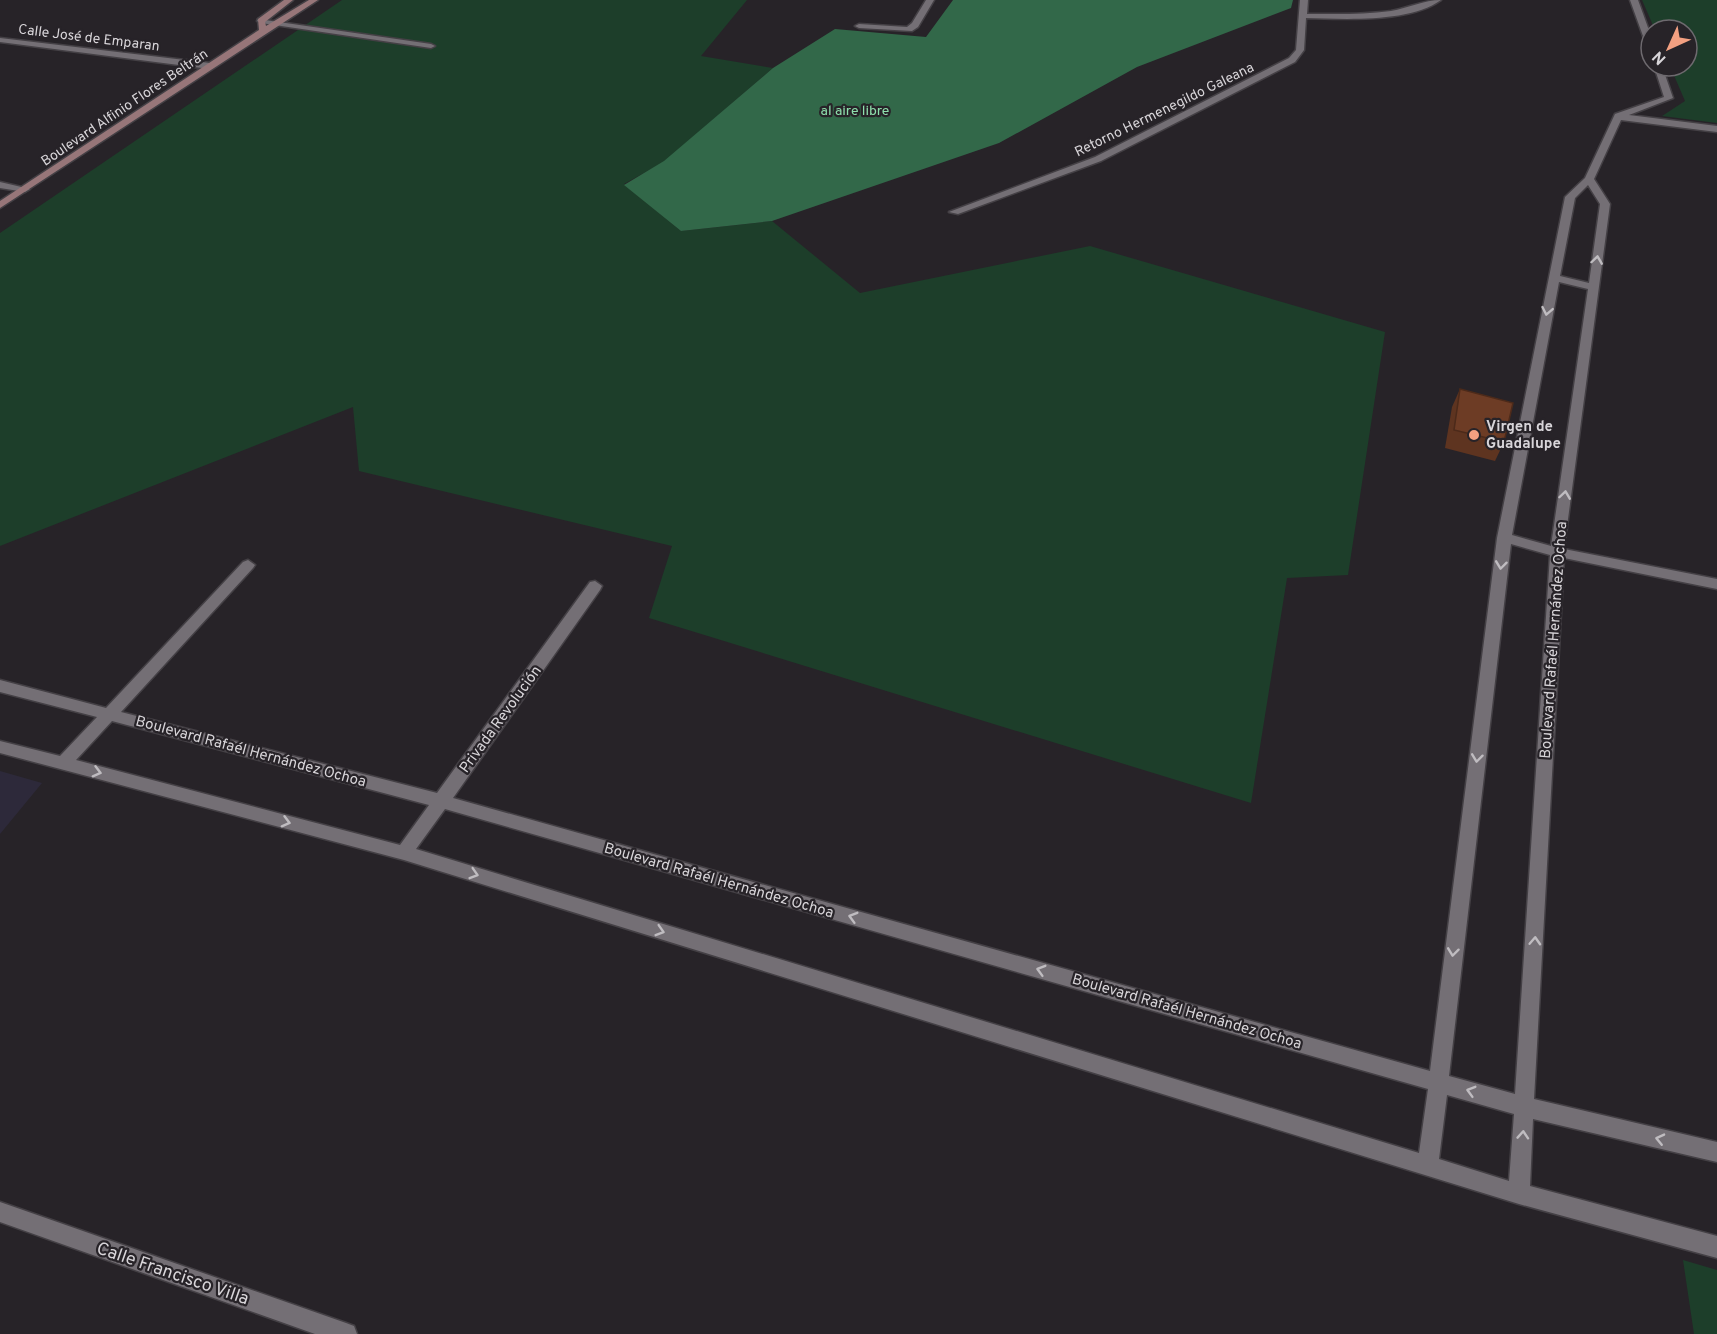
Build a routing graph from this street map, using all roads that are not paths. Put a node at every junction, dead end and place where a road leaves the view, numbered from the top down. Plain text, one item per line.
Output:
1 (289, 0) edge
2 (314, 0) edge
3 (930, 0) edge
4 (1304, 0) edge
5 (1437, 0) edge
6 (1634, 0) edge
7 (1302, 16) junction
8 (1641, 18) edge
9 (279, 23) junction
10 (262, 26) junction
11 (859, 26) dead end
12 (0, 40) edge
13 (431, 46) dead end
14 (210, 66) junction
15 (1662, 78) edge
16 (1618, 116) junction
17 (1717, 129) edge
18 (1589, 179) junction
19 (0, 185) edge
20 (25, 189) junction
21 (0, 205) edge
22 (954, 213) dead end
23 (1554, 278) junction
24 (1593, 287) junction
25 (1504, 537) junction
26 (1557, 552) junction
27 (248, 565) dead end
28 (1717, 584) edge
29 (595, 586) dead end
30 (0, 686) edge
31 (107, 713) junction
32 (0, 747) edge
33 (63, 764) junction
34 (441, 801) junction
35 (404, 852) junction
36 (1437, 1081) junction
37 (1525, 1107) junction
38 (1717, 1152) edge
39 (1428, 1166) junction
40 (1519, 1194) junction
41 (0, 1212) edge
42 (1717, 1247) edge
43 (346, 1334) edge

1 - 10 street, Boulevard Alfinio Flores Beltrán
2 - 9 street
3 - 11 street
4 - 7 street, Retorno Hermenegildo Galeana
5 - 7 street
6 - 8 street
7 - 22 street, Retorno Hermenegildo Galeana
9 - 10 street
9 - 13 street
10 - 14 street, Boulevard Alfinio Flores Beltrán
12 - 14 street, Calle José de Emparan
14 - 20 street, Boulevard Alfinio Flores Beltrán
15 - 16 street
16 - 17 street
16 - 18 street
18 - 23 street
24 -> 18 street, Boulevard Rafaél Hernández Ochoa
19 - 20 street
20 - 21 street, Boulevard Alfinio Flores Beltrán
23 - 24 street
23 -> 25 street
26 -> 24 street, Boulevard Rafaél Hernández Ochoa
25 - 26 street
25 -> 36 street
26 - 28 street
37 -> 26 street, Boulevard Rafaél Hernández Ochoa
27 - 31 street
29 - 34 street, Privada Revolución
30 - 31 street, Boulevard Rafaél Hernández Ochoa
31 - 33 street
31 - 34 street, Boulevard Rafaél Hernández Ochoa
32 - 33 street
33 -> 35 street
34 - 35 street, Privada Revolución
36 -> 34 street, Boulevard Rafaél Hernández Ochoa
35 -> 39 street
37 -> 36 street, Boulevard Rafaél Hernández Ochoa
36 - 39 street
38 -> 37 street, Boulevard Rafaél Hernández Ochoa
40 -> 37 street, Boulevard Rafaél Hernández Ochoa
39 - 40 street
40 - 42 street
41 - 43 street, Calle Francisco Villa

